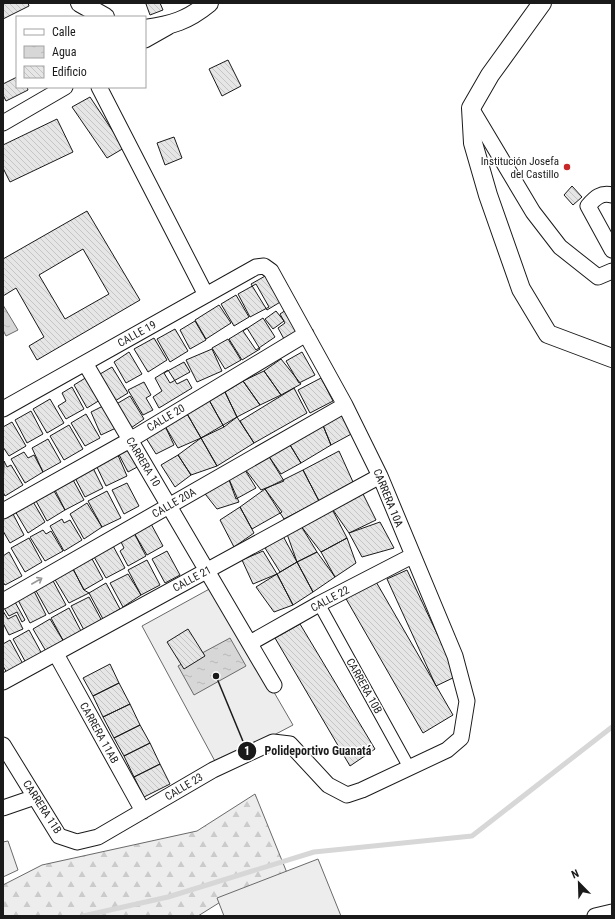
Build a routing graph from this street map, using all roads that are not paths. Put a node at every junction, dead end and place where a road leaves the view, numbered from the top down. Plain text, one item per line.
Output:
1 (80, 3) edge
2 (209, 3) edge
3 (542, 3) edge
4 (103, 16) edge
5 (170, 26) junction
6 (146, 30) edge
7 (146, 39) edge
8 (63, 88) edge
9 (100, 88) edge
10 (471, 108) junction
11 (3, 123) edge
12 (612, 194) edge
13 (612, 250) edge
14 (271, 271) joint
15 (612, 272) edge
16 (206, 295) junction
17 (306, 334) junction
18 (612, 358) edge
19 (85, 363) junction
20 (345, 405) junction
21 (3, 409) edge
22 (130, 440) junction
23 (380, 476) junction
24 (170, 505) junction
25 (3, 511) edge
26 (412, 556) junction
27 (207, 571) junction
28 (3, 601) edge
29 (319, 604) junction
30 (250, 643) junction
31 (56, 654) junction
32 (3, 682) edge
33 (274, 685) dead end
34 (3, 745) edge
35 (410, 769) junction
36 (35, 797) junction
37 (3, 808) edge
38 (143, 811) junction
39 (98, 837) joint
40 (612, 912) edge
41 (594, 916) edge

1 - 4 street
2 - 5 street
3 - 10 street
5 - 6 street
5 - 7 street
8 - 11 street
9 - 16 street
10 - 15 street
10 - 18 street
12 - 13 street
14 - 16 street, CALLE 19
14 - 17 street, CARRERA 10A
16 - 19 street, CALLE 19
17 - 20 street, CARRERA 10A
17 - 22 street, CALLE 20
19 - 21 street, CALLE 19
19 - 22 street, CARRERA 10
20 - 23 street, CARRERA 10A
20 - 24 street, CALLE 20A
22 - 24 street, CARRERA 10
22 - 25 street, CALLE 20
23 - 26 street, CARRERA 10A
23 - 27 street, CALLE 21
24 - 27 street, CARRERA 10
28 -> 24 street, CALLE 20A
26 - 29 street, CALLE 22
26 - 35 street, CARRERA 10A
27 - 30 street, CARRERA 10
27 - 31 street, CALLE 21
29 - 30 street, CALLE 22
29 - 35 street, CARRERA 10B
30 - 33 street, CARRERA 10
31 - 32 street, CALLE 21
31 - 38 street, CARRERA 11AB
34 - 36 street, CARRERA 11B
35 - 38 street, CALLE 23
36 - 37 street
36 - 39 street, CARRERA 11B
38 - 39 street, CALLE 23
40 - 41 street

